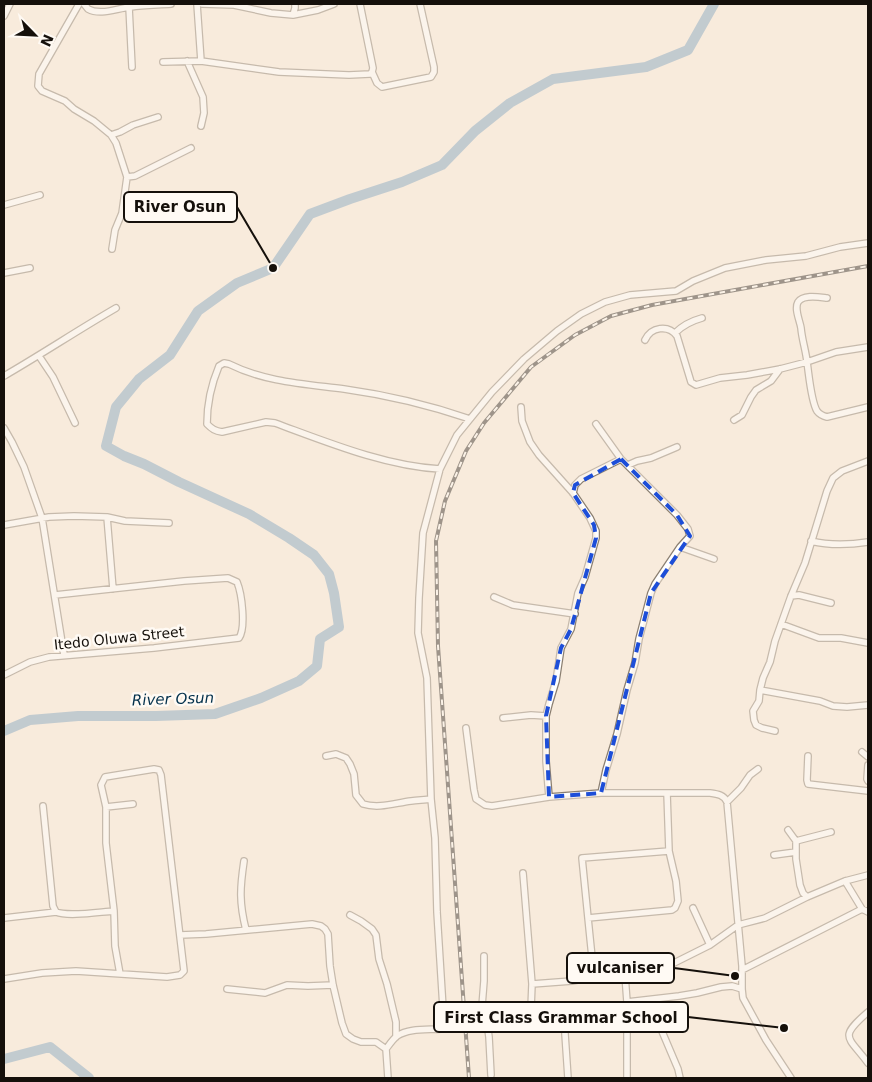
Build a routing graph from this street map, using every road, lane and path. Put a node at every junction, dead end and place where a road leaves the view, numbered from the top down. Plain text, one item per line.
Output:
1 (10, 4) edge
2 (79, 4) edge
3 (84, 4) edge
4 (172, 4) edge
5 (197, 4) edge
6 (202, 4) edge
7 (234, 4) edge
8 (295, 4) edge
9 (334, 4) edge
10 (360, 4) edge
11 (420, 4) edge
12 (129, 7) junction
13 (292, 15) junction
14 (4, 16) edge
15 (187, 61) junction
16 (201, 61) junction
17 (163, 62) dead end
18 (132, 67) dead end
19 (372, 72) junction
20 (158, 117) dead end
21 (201, 126) dead end
22 (111, 135) junction
23 (191, 148) dead end
24 (127, 177) junction
25 (40, 195) dead end
26 (4, 205) edge
27 (164, 211) dead end
28 (122, 213) junction
29 (868, 243) edge
30 (112, 249) dead end
31 (30, 268) dead end
32 (4, 273) edge
33 (827, 298) dead end
34 (116, 308) dead end
35 (702, 318) dead end
36 (674, 333) junction
37 (645, 340) dead end
38 (868, 347) edge
39 (39, 356) junction
40 (807, 362) junction
41 (780, 369) junction
42 (4, 376) edge
43 (521, 407) dead end
44 (868, 407) edge
45 (470, 419) junction
46 (734, 420) dead end
47 (75, 423) dead end
48 (596, 424) dead end
49 (4, 428) edge
50 (677, 447) dead end
51 (621, 459) junction
52 (868, 461) edge
53 (628, 465) junction
54 (440, 470) junction
55 (573, 493) junction
56 (42, 518) junction
57 (107, 518) junction
58 (169, 523) dead end
59 (4, 525) edge
60 (811, 541) junction
61 (868, 542) edge
62 (680, 547) junction
63 (714, 559) dead end
64 (112, 589) junction
65 (55, 595) junction
66 (791, 596) junction
67 (494, 597) dead end
68 (830, 603) dead end
69 (575, 614) junction
70 (781, 624) junction
71 (868, 644) edge
72 (64, 655) junction
73 (4, 674) edge
74 (760, 690) junction
75 (868, 705) edge
76 (546, 716) junction
77 (503, 718) dead end
78 (466, 728) dead end
79 (775, 731) dead end
80 (862, 752) dead end
81 (326, 756) dead end
82 (808, 756) dead end
83 (868, 757) edge
84 (868, 765) edge
85 (758, 769) dead end
86 (868, 781) edge
87 (868, 791) edge
88 (601, 793) junction
89 (667, 793) junction
90 (549, 797) junction
91 (432, 799) junction
92 (727, 802) junction
93 (133, 804) dead end
94 (43, 806) dead end
95 (106, 807) junction
96 (788, 830) dead end
97 (832, 832) dead end
98 (796, 841) junction
99 (669, 851) junction
100 (796, 852) junction
101 (774, 855) dead end
102 (244, 861) dead end
103 (523, 873) dead end
104 (868, 875) edge
105 (845, 881) junction
106 (807, 897) junction
107 (693, 908) dead end
108 (114, 911) junction
109 (865, 911) edge
110 (56, 912) junction
111 (350, 916) dead end
112 (4, 918) edge
113 (588, 918) junction
114 (738, 925) junction
115 (246, 930) junction
116 (180, 935) junction
117 (710, 945) junction
118 (484, 956) dead end
119 (742, 970) junction
120 (120, 974) junction
121 (625, 975) junction
122 (594, 977) junction
123 (4, 979) edge
124 (532, 984) junction
125 (333, 985) junction
126 (227, 989) dead end
127 (742, 989) junction
128 (627, 1002) junction
129 (868, 1012) edge
130 (566, 1015) dead end
131 (485, 1019) junction
132 (627, 1022) junction
133 (396, 1037) junction
134 (386, 1049) junction
135 (868, 1063) edge
136 (491, 1075) dead end
137 (388, 1078) edge
138 (568, 1078) edge
139 (627, 1078) edge
140 (680, 1078) edge
141 (790, 1078) edge

1 - 14 street
2 - 22 street
3 - 12 street
4 - 12 street
5 - 16 street
6 - 7 street
7 - 13 street
8 - 13 street
9 - 13 street
10 - 19 street
11 - 19 street
12 - 18 street
15 - 16 street
15 - 17 street
15 - 21 street
16 - 19 street
20 - 22 street
22 - 24 street
23 - 24 street
24 - 28 street
25 - 26 street
27 - 28 street
28 - 30 street
29 - 45 street
31 - 32 street
33 - 40 street
34 - 39 street
35 - 36 street
36 - 37 street
36 - 41 street
38 - 40 street
39 - 42 street
39 - 47 street
40 - 41 street
40 - 44 street
41 - 46 street
43 - 55 street
45 - 54 street
45 - 54 street
48 - 51 street
49 - 56 street
50 - 53 street
51 - 53 street
51 - 55 street
52 - 60 street
53 - 62 street
54 - 91 street
55 - 69 street
56 - 57 street
56 - 59 street
56 - 65 street
57 - 58 street
57 - 64 street
60 - 61 street
60 - 66 street
62 - 63 street
62 - 88 street
64 - 65 street
64 - 72 street, Itedo Oluwa Street
65 - 72 street
66 - 68 street
66 - 70 street
67 - 69 street
69 - 76 street
70 - 71 street
70 - 74 street
72 - 73 street, Itedo Oluwa Street
74 - 75 street
74 - 79 street
76 - 77 street
76 - 90 street
78 - 90 street
80 - 83 street
81 - 91 street
82 - 87 street
84 - 86 street
85 - 92 street
88 - 89 street
88 - 90 street
89 - 92 street
89 - 99 street
91 - 133 street
92 - 114 street
93 - 95 street
94 - 110 street
95 - 108 street
95 - 116 street
96 - 98 street
97 - 98 street
98 - 100 street
99 - 113 street
99 - 113 street
100 - 101 street
100 - 106 street
102 - 115 street
103 - 124 street
104 - 105 street
105 - 106 street
105 - 109 street
106 - 114 street
107 - 117 street
108 - 110 street
108 - 120 street
109 - 119 street
110 - 112 street
111 - 133 street
113 - 122 street
114 - 117 street
114 - 119 street
115 - 116 street
115 - 125 street
116 - 120 street
117 - 121 street
118 - 131 street
119 - 127 street
120 - 123 street
121 - 122 street
121 - 128 street
122 - 124 street
124 - 131 street
125 - 126 street
125 - 134 street
127 - 128 street
127 - 141 street
128 - 132 street
129 - 135 street
130 - 138 street
131 - 136 street
132 - 139 street
132 - 140 street
133 - 134 street
134 - 137 street

